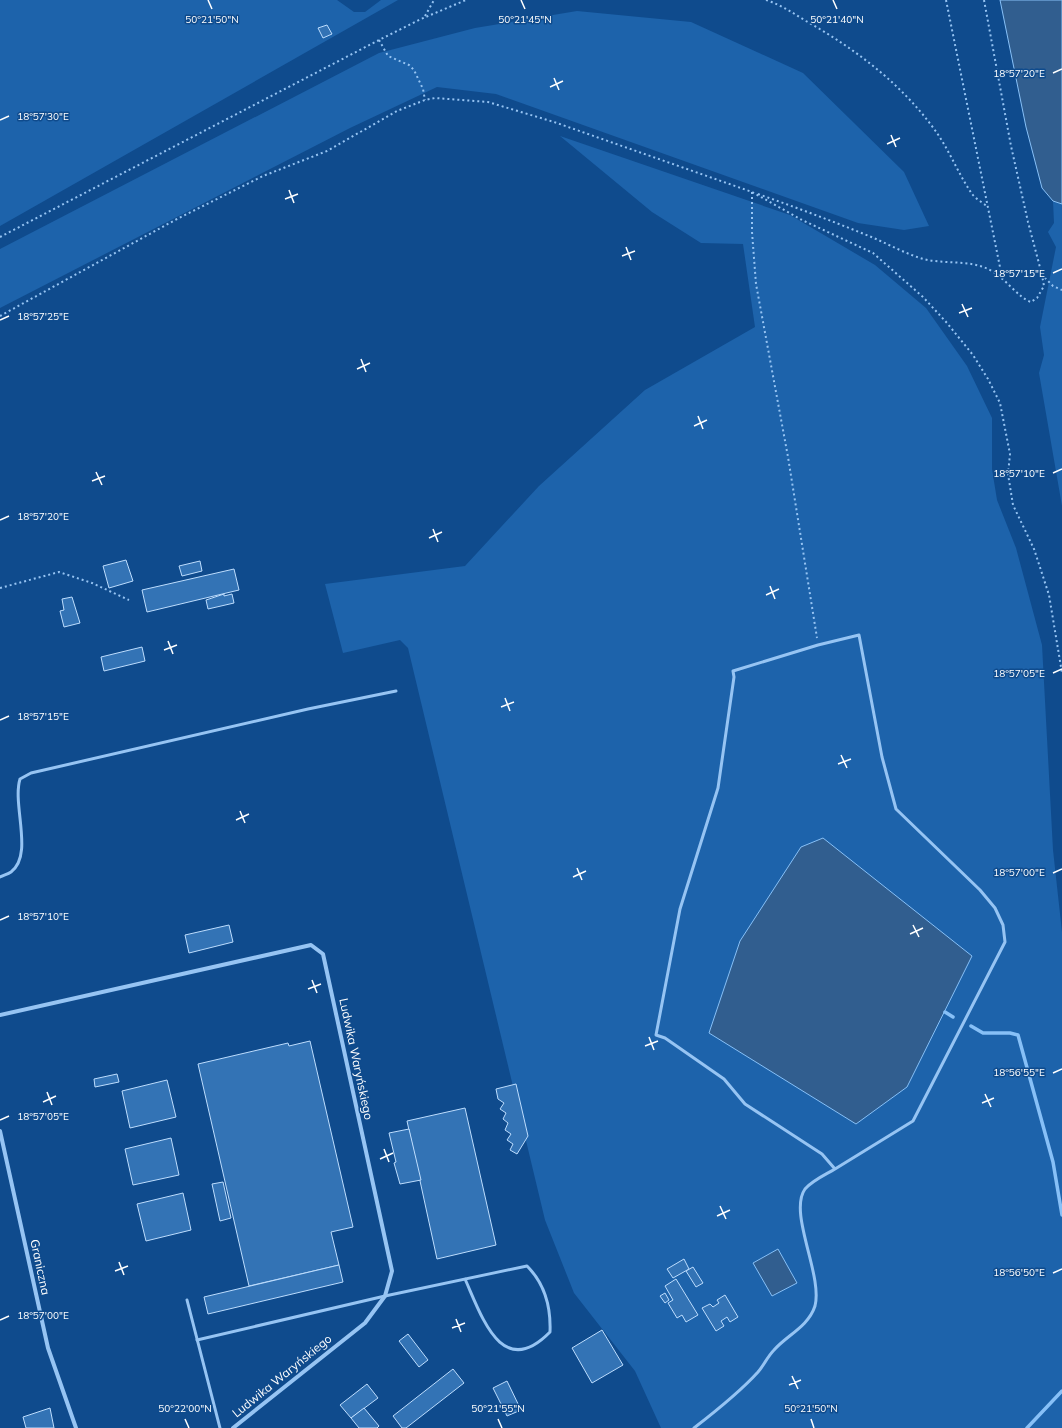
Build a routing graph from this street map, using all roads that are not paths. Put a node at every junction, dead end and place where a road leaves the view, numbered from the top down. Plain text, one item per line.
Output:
1 (396, 691) dead end
2 (0, 877) edge
3 (0, 1015) edge
4 (0, 1131) edge
5 (835, 1169) junction
6 (465, 1279) junction
7 (385, 1296) junction
8 (187, 1300) dead end
9 (197, 1340) junction
10 (76, 1428) edge
11 (220, 1428) edge
12 (233, 1428) edge
13 (694, 1428) edge

1 - 2 lane
3 - 7 street, Ludwika Waryńskiego
4 - 10 street, Graniczna
5 - 5 lane
5 - 13 lane
6 - 6 lane
6 - 7 lane
7 - 9 lane
7 - 12 street, Ludwika Waryńskiego
8 - 9 lane
9 - 11 lane

